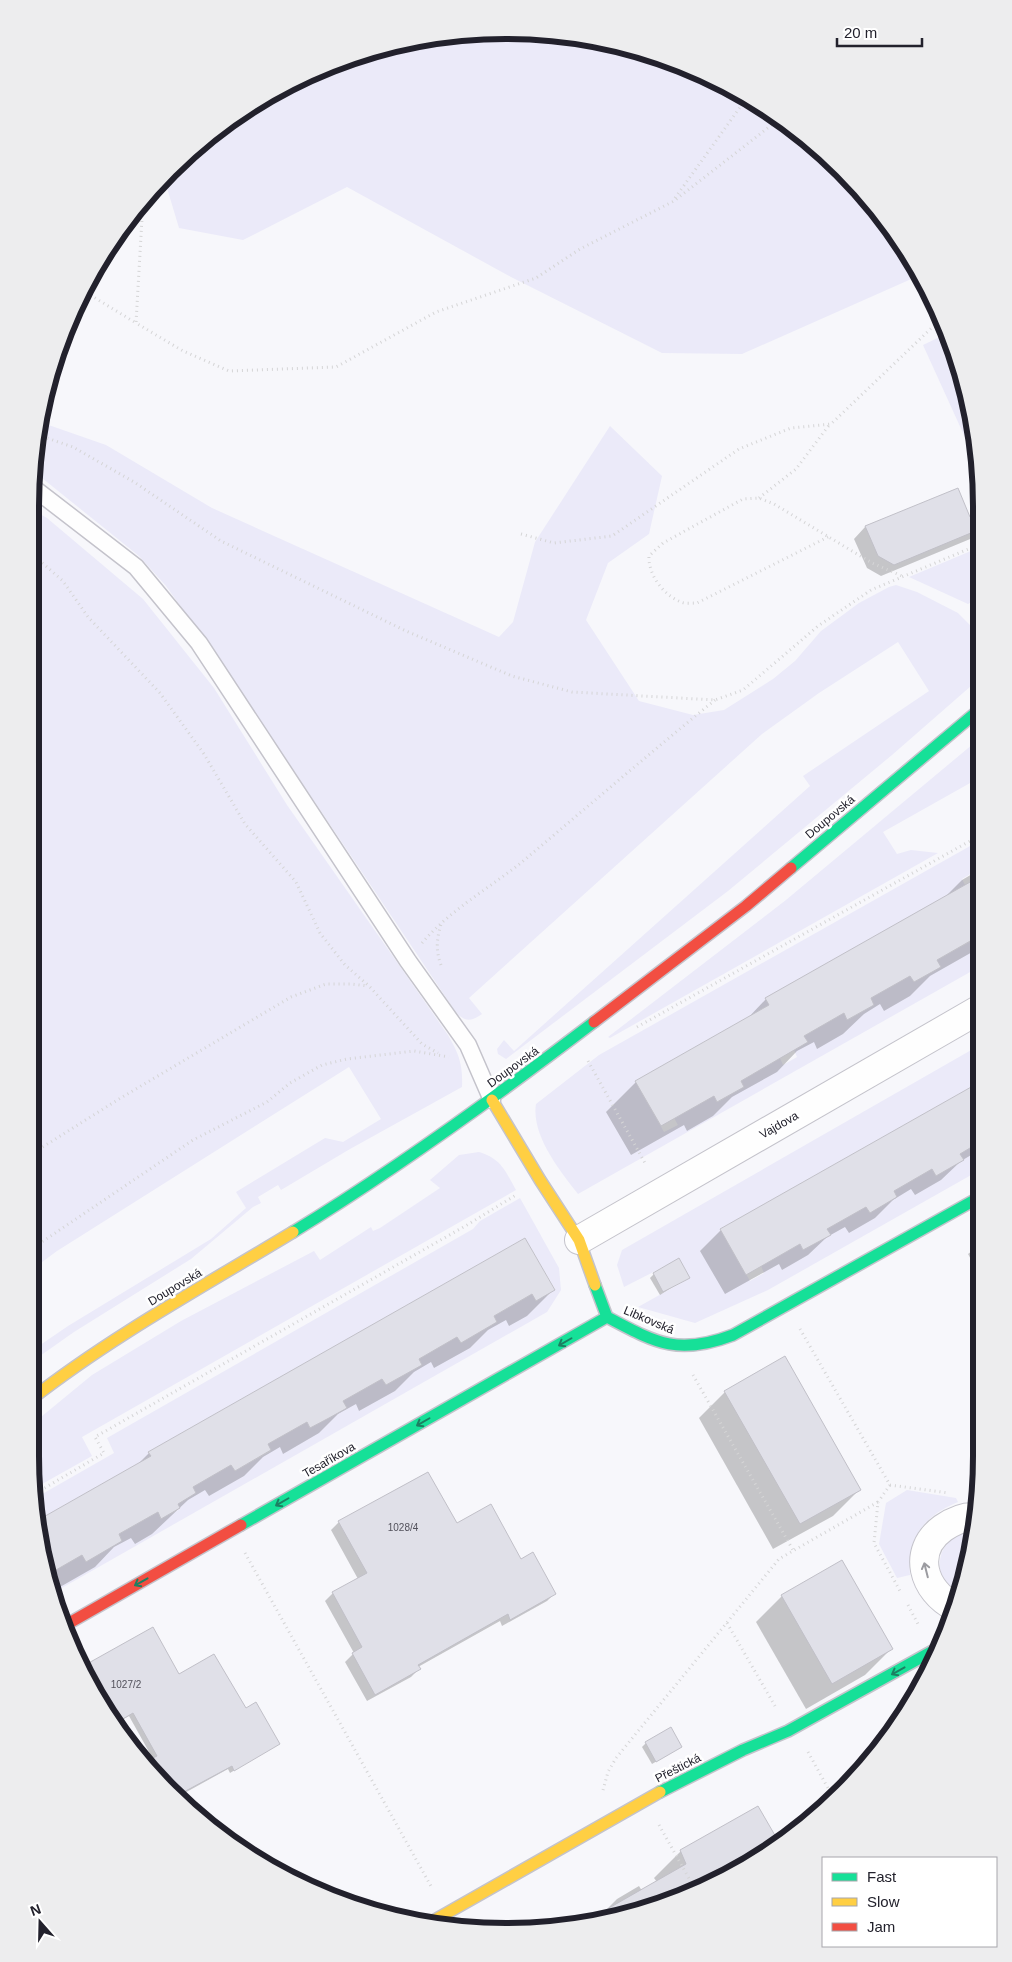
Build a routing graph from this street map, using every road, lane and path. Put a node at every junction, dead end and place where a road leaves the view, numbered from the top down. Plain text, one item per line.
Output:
1 (743, 103) edge
2 (774, 123) edge
3 (674, 200) junction
4 (142, 213) edge
5 (89, 294) edge
6 (136, 323) junction
7 (936, 323) edge
8 (831, 424) junction
9 (44, 437) edge
10 (39, 493) edge
11 (759, 498) junction
12 (521, 534) dead end
13 (828, 537) junction
14 (973, 547) edge
15 (39, 560) edge
16 (902, 577) junction
17 (715, 700) junction
18 (973, 715) edge
19 (973, 839) edge
20 (443, 920) junction
21 (408, 961) junction
22 (446, 973) dead end
23 (369, 986) junction
24 (973, 1013) edge
25 (632, 1030) dead end
26 (441, 1054) junction
27 (587, 1059) dead end
28 (483, 1079) junction
29 (492, 1100) junction
30 (39, 1149) edge
31 (646, 1163) dead end
32 (540, 1180) junction
33 (973, 1201) edge
34 (579, 1240) junction
35 (39, 1244) edge
36 (607, 1317) junction
37 (799, 1327) dead end
38 (689, 1368) dead end
39 (39, 1393) edge
40 (890, 1485) junction
41 (40, 1490) edge
42 (950, 1493) dead end
43 (878, 1502) junction
44 (969, 1518) edge
45 (874, 1543) dead end
46 (242, 1548) dead end
47 (793, 1550) junction
48 (949, 1603) edge
49 (70, 1623) edge
50 (726, 1623) junction
51 (930, 1653) edge
52 (764, 1686) dead end
53 (805, 1748) dead end
54 (830, 1792) edge
55 (645, 1800) junction
56 (596, 1828) junction
57 (692, 1885) edge
58 (447, 1913) junction
59 (438, 1918) edge

1 - 3 path
2 - 3 path
3 - 6 path
4 - 6 path
5 - 6 path
7 - 8 path
8 - 11 path
8 - 12 path
9 - 17 path
10 - 21 lane
11 - 13 path
11 - 13 path
13 - 16 path
14 - 16 path
15 - 23 path
16 - 17 path
17 - 20 path
18 - 29 street, Doupovská
19 - 25 path
20 - 21 path
20 - 22 path
21 - 28 lane
23 - 26 path
23 - 30 path
24 - 34 street, Vajdova
26 - 28 path
26 - 35 path
27 - 31 path
28 - 29 lane
29 - 32 street, Libkovská
29 - 39 street, Doupovská
32 - 34 street, Libkovská
32 - 41 path
33 - 36 street, Libkovská
34 - 36 street, Libkovská
36 -> 49 street, Tesaříkova
37 - 40 path
38 - 47 path
40 - 42 path
40 - 43 path
43 - 45 path
43 - 47 path
48 -> 44 street
46 - 58 path
47 - 50 path
50 - 52 path
50 - 56 path
51 -> 55 street, Přeštická
53 - 54 path
55 - 56 street, Přeštická
55 - 57 path
56 - 58 street, Přeštická
58 - 59 street, Přeštická

